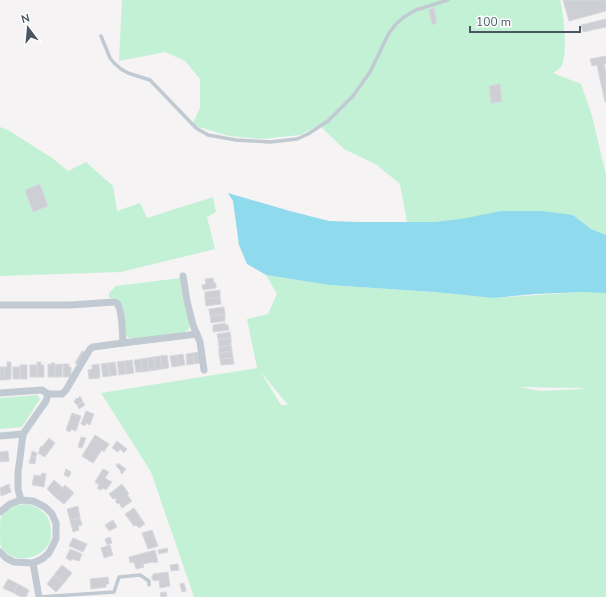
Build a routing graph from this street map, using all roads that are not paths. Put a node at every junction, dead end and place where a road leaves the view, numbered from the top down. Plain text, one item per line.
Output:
1 (448, 0) edge
2 (101, 36) dead end
3 (183, 276) dead end
4 (0, 305) edge
5 (197, 334) junction
6 (123, 343) junction
7 (204, 370) dead end
8 (0, 393) edge
9 (48, 394) junction
10 (23, 434) junction
11 (0, 436) edge
12 (21, 500) junction
13 (0, 512) edge
14 (0, 552) edge
15 (33, 563) junction
16 (149, 585) dead end
17 (39, 597) edge

1 - 2 lane
3 - 5 street
4 - 6 street
5 - 6 street
5 - 7 street
6 - 9 street
8 - 9 street
9 - 10 street
10 - 11 street
10 - 12 street
12 - 13 street
12 - 15 street
14 - 15 street
15 - 17 street
16 - 17 lane

